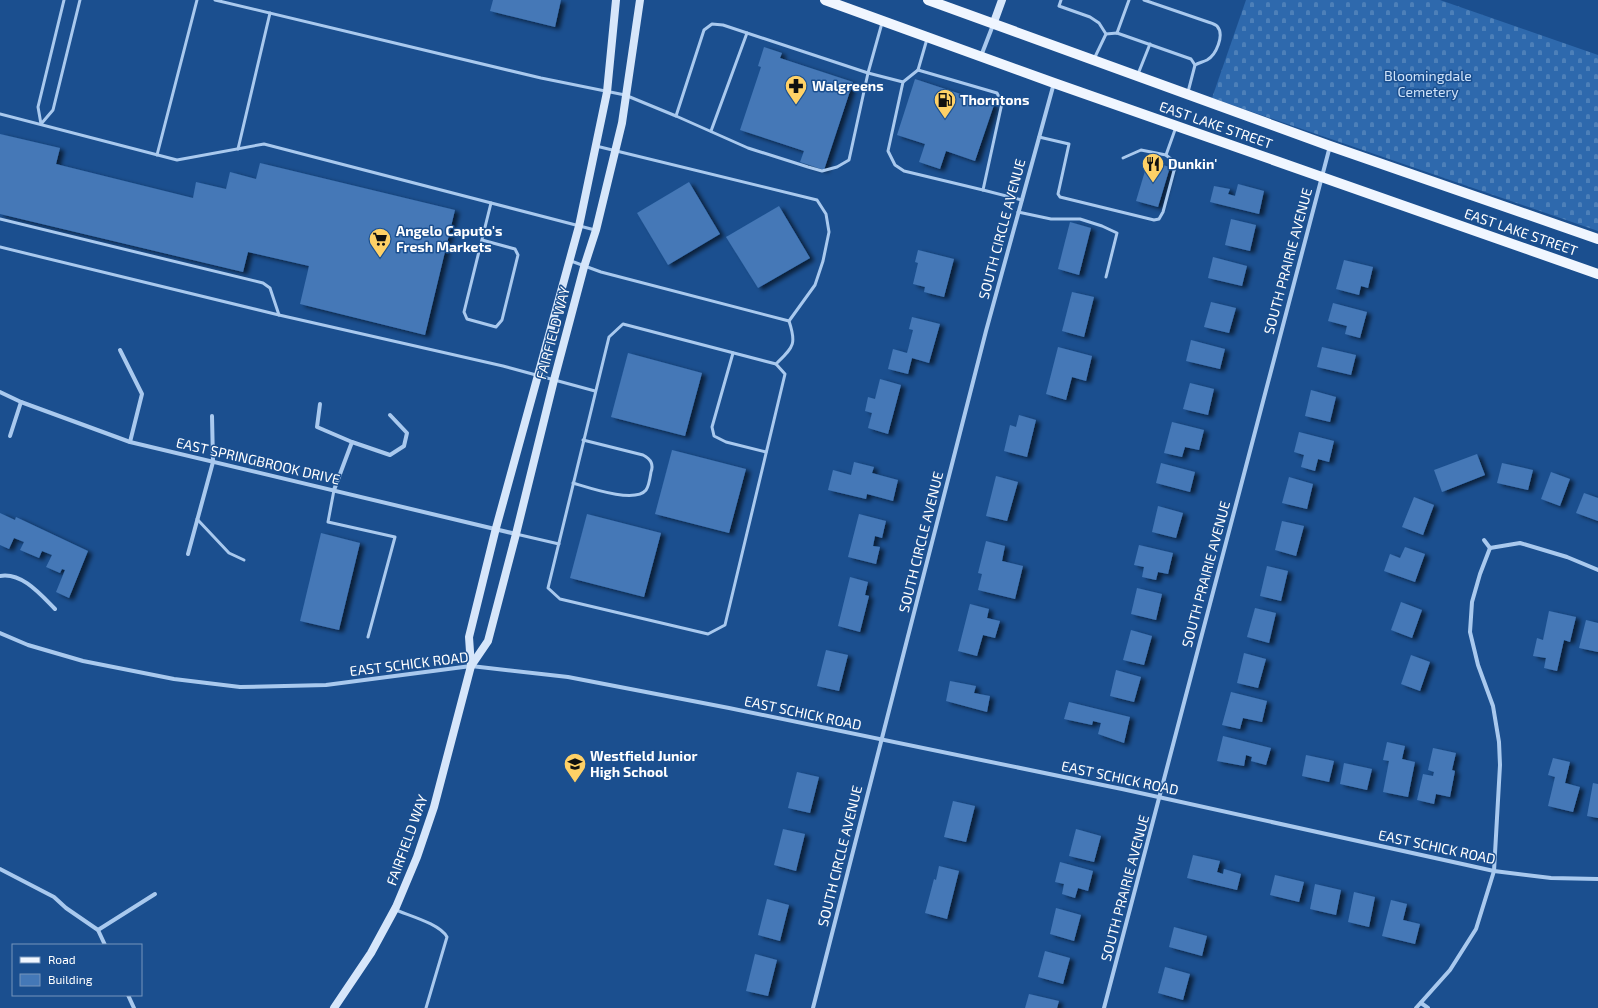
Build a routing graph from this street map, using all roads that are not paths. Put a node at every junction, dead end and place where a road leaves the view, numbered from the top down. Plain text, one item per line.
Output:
1 (64, 0) edge
2 (80, 0) edge
3 (197, 0) edge
4 (215, 0) edge
5 (616, 0) edge
6 (640, 0) edge
7 (825, 0) edge
8 (928, 0) edge
9 (1002, 0) edge
10 (1061, 0) edge
11 (1129, 0) edge
12 (1144, 0) edge
13 (270, 13) junction
14 (883, 21) junction
15 (994, 22) junction
16 (747, 33) junction
17 (1117, 33) junction
18 (1106, 34) junction
19 (928, 37) junction
20 (1150, 44) junction
21 (981, 56) junction
22 (1094, 61) junction
23 (1194, 65) junction
24 (918, 70) junction
25 (868, 73) junction
26 (1137, 77) junction
27 (903, 82) junction
28 (1054, 83) junction
29 (607, 92) junction
30 (1187, 95) junction
31 (625, 96) junction
32 (0, 114) edge
33 (676, 116) junction
34 (40, 124) junction
35 (1176, 126) junction
36 (710, 131) junction
37 (1039, 137) junction
38 (595, 146) junction
39 (1330, 146) junction
40 (238, 149) junction
41 (615, 151) junction
42 (157, 155) junction
43 (1166, 155) junction
44 (1123, 158) dead end
45 (1321, 176) junction
46 (983, 190) junction
47 (1022, 200) junction
48 (491, 203) junction
49 (1018, 212) junction
50 (0, 219) edge
51 (579, 226) junction
52 (596, 230) junction
53 (1598, 239) edge
54 (482, 240) junction
55 (0, 247) edge
56 (569, 260) junction
57 (584, 267) junction
58 (1598, 274) edge
59 (1106, 278) dead end
60 (279, 315) junction
61 (789, 321) junction
62 (120, 350) dead end
63 (733, 353) junction
64 (776, 364) junction
65 (537, 376) junction
66 (554, 380) junction
67 (594, 391) junction
68 (0, 392) edge
69 (21, 402) junction
70 (320, 404) dead end
71 (390, 415) dead end
72 (212, 416) dead end
73 (10, 436) dead end
74 (583, 440) junction
75 (130, 442) junction
76 (352, 442) junction
77 (766, 452) junction
78 (213, 462) junction
79 (573, 484) junction
80 (334, 490) junction
81 (197, 519) junction
82 (496, 528) junction
83 (516, 534) junction
84 (1484, 540) dead end
85 (559, 544) junction
86 (1490, 548) junction
87 (188, 554) dead end
88 (244, 560) dead end
89 (1598, 570) edge
90 (0, 576) edge
91 (55, 609) dead end
92 (0, 633) edge
93 (368, 637) dead end
94 (471, 666) junction
95 (881, 740) junction
96 (1160, 797) junction
97 (0, 869) edge
98 (1494, 871) junction
99 (1598, 879) edge
100 (155, 894) dead end
101 (394, 910) junction
102 (98, 930) junction
103 (105, 944) edge
104 (128, 996) edge
105 (1421, 1003) junction
106 (134, 1008) edge
107 (334, 1008) edge
108 (426, 1008) edge
109 (813, 1008) edge
110 (1104, 1008) edge
111 (1416, 1008) edge
112 (1428, 1008) edge

1 - 34 lane
2 - 34 lane
3 - 42 lane
4 - 13 lane
5 - 29 street, FAIRFIELD WAY
6 - 31 street, FAIRFIELD WAY
7 - 14 main road, EAST LAKE STREET
8 - 15 main road, EAST LAKE STREET
9 - 15 street
10 - 18 lane
11 - 17 lane
12 - 23 lane
13 - 29 lane
13 - 40 lane
14 - 19 main road, EAST LAKE STREET
14 - 25 lane
15 - 21 street
15 - 22 main road, EAST LAKE STREET
16 - 25 lane
16 - 33 lane
16 - 36 lane
17 - 18 lane
17 - 20 lane
18 - 22 lane
19 - 21 main road, EAST LAKE STREET
19 - 24 lane
20 - 23 lane
20 - 26 lane
21 - 28 main road, EAST LAKE STREET
22 - 26 main road, EAST LAKE STREET
23 - 30 lane
24 - 27 lane
24 - 46 lane
25 - 27 lane
25 - 36 lane
26 - 30 main road, EAST LAKE STREET
27 - 46 lane
28 - 35 main road, EAST LAKE STREET
28 - 37 street, SOUTH CIRCLE AVENUE
29 - 31 lane
29 - 38 street, FAIRFIELD WAY
30 - 39 main road, EAST LAKE STREET
31 - 33 lane
31 - 41 street, FAIRFIELD WAY
32 - 34 lane
33 - 36 lane
34 - 42 lane
35 - 43 lane
35 - 45 main road, EAST LAKE STREET
37 - 43 lane
37 - 47 street, SOUTH CIRCLE AVENUE
38 - 41 lane
38 - 51 street, FAIRFIELD WAY
39 - 45 street, SOUTH PRAIRIE AVENUE
39 - 53 main road, EAST LAKE STREET
40 - 42 lane
40 - 48 lane
41 - 52 street, FAIRFIELD WAY
41 - 61 lane
43 - 44 lane
45 - 58 main road, EAST LAKE STREET
45 - 96 street, SOUTH PRAIRIE AVENUE
46 - 47 lane
47 - 49 street, SOUTH CIRCLE AVENUE
48 - 51 lane
48 - 54 lane
49 - 59 lane
49 - 95 street, SOUTH CIRCLE AVENUE
50 - 60 lane
51 - 52 lane
51 - 56 street, FAIRFIELD WAY
52 - 57 street, FAIRFIELD WAY
54 - 54 lane
55 - 60 lane
56 - 57 lane
56 - 65 street, FAIRFIELD WAY
57 - 61 lane
57 - 66 street, FAIRFIELD WAY
60 - 65 lane
61 - 64 lane
62 - 75 street
63 - 64 lane
63 - 67 lane
63 - 77 lane
64 - 77 lane
65 - 66 lane
65 - 82 street, FAIRFIELD WAY
66 - 67 lane
66 - 83 street, FAIRFIELD WAY
67 - 74 lane
68 - 69 street, EAST SPRINGBROOK DRIVE
69 - 73 street
69 - 75 street, EAST SPRINGBROOK DRIVE
70 - 76 street
71 - 76 street
72 - 78 street
74 - 79 lane
74 - 79 lane
75 - 78 street, EAST SPRINGBROOK DRIVE
76 - 80 street
77 - 85 lane
78 - 80 street, EAST SPRINGBROOK DRIVE
78 - 81 street
79 - 85 lane
80 - 82 street, EAST SPRINGBROOK DRIVE
80 - 93 lane
81 - 87 street
81 - 88 lane
82 - 83 street, EAST SPRINGBROOK DRIVE
82 - 94 street, FAIRFIELD WAY
83 - 85 lane
83 - 94 street, FAIRFIELD WAY
84 - 86 street
86 - 89 street
86 - 98 street
90 - 91 street
92 - 94 street, EAST SCHICK ROAD
94 - 95 street, EAST SCHICK ROAD
94 - 101 street, FAIRFIELD WAY
95 - 96 street, EAST SCHICK ROAD
95 - 109 street, SOUTH CIRCLE AVENUE
96 - 98 street, EAST SCHICK ROAD
96 - 110 street, SOUTH PRAIRIE AVENUE
97 - 102 street
98 - 99 street, EAST SCHICK ROAD
98 - 105 street
100 - 102 street
101 - 107 street, FAIRFIELD WAY
101 - 108 lane
102 - 103 street
104 - 106 street
105 - 111 street
105 - 112 street

